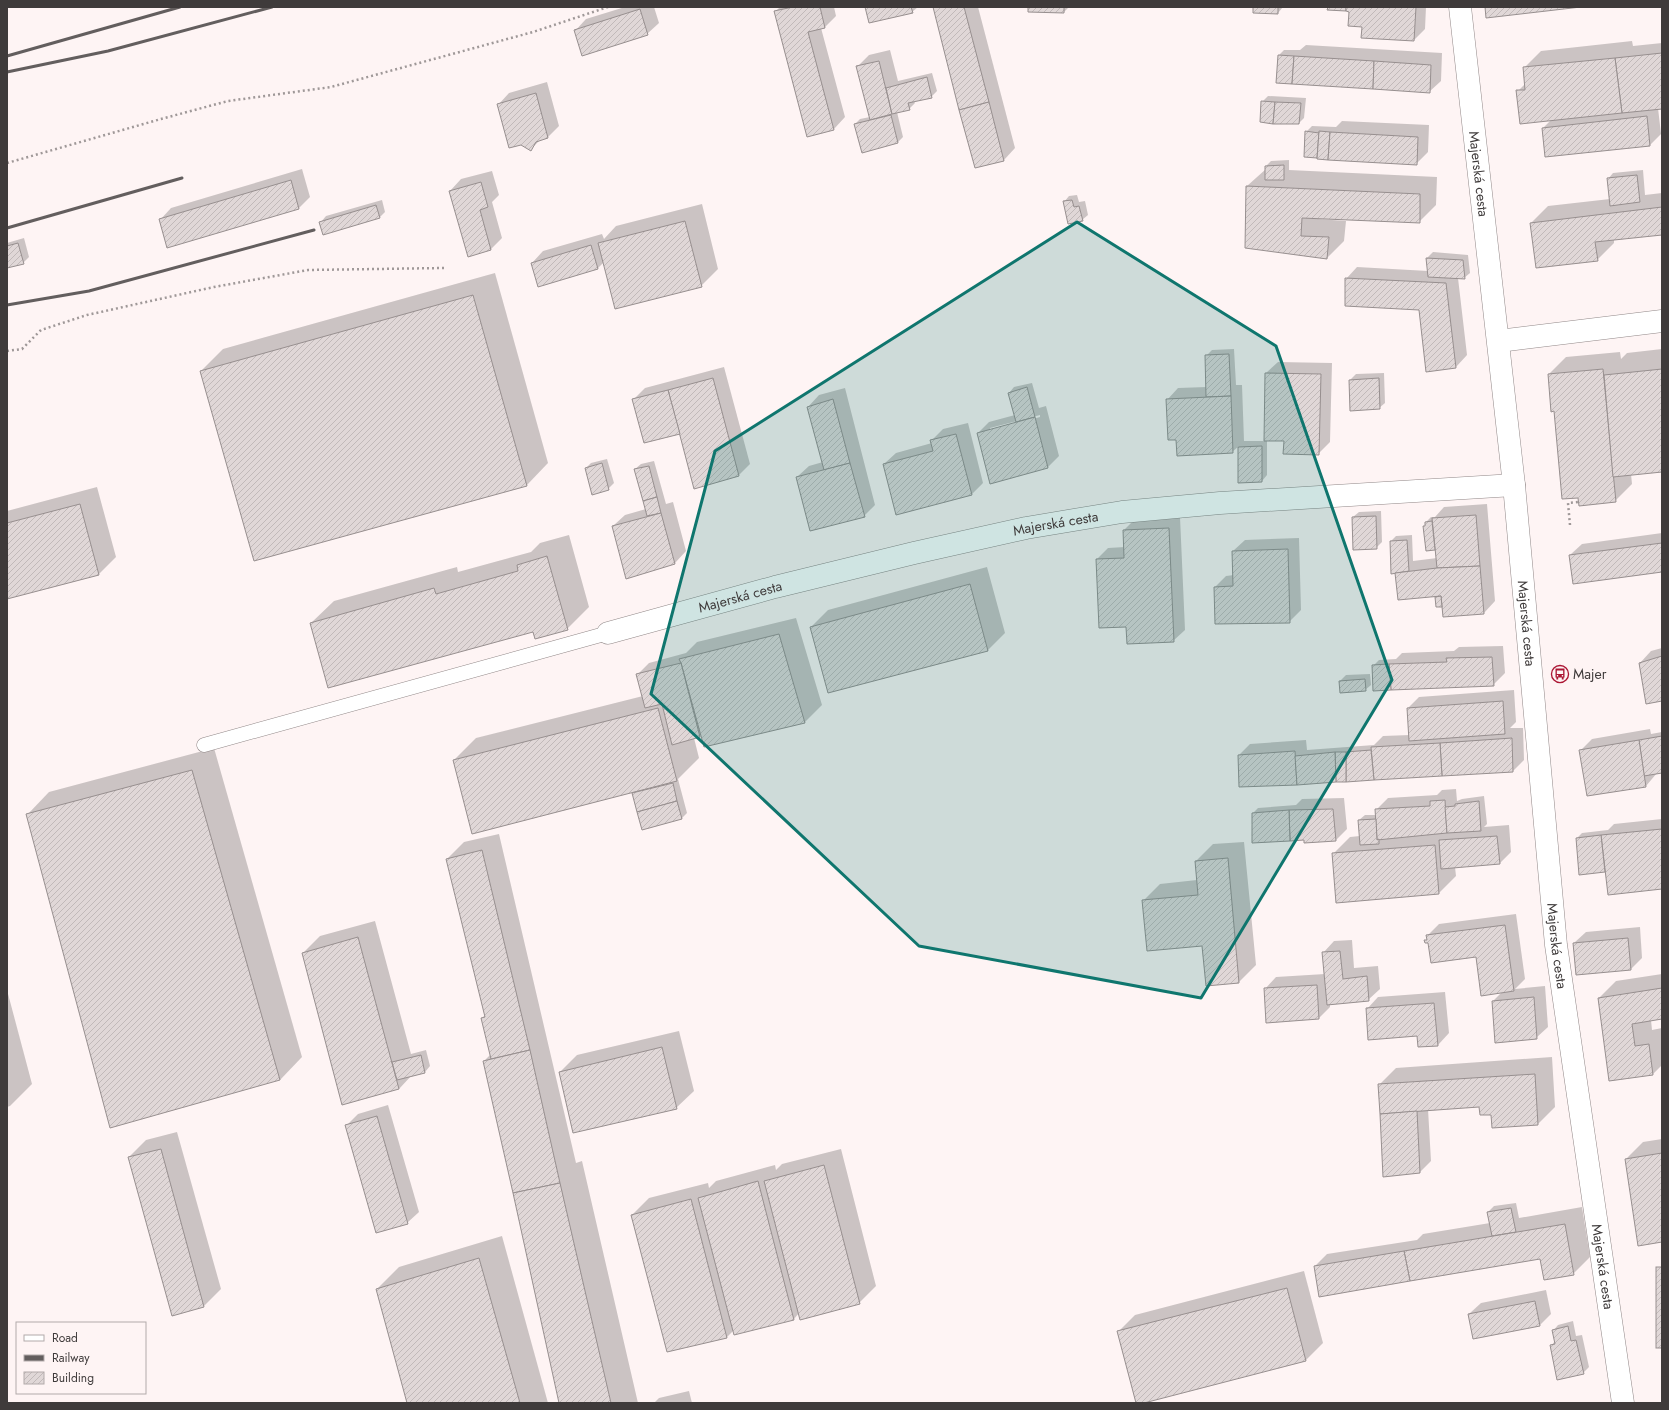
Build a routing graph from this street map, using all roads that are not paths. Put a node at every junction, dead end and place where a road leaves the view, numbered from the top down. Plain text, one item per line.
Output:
1 (1460, 7) edge
2 (1662, 320) edge
3 (1499, 341) junction
4 (1514, 485) junction
5 (608, 633) joint
6 (204, 745) dead end
7 (1623, 1403) edge

1 - 3 street, Majerská cesta
2 - 3 street
3 - 4 street, Majerská cesta
4 - 5 street, Majerská cesta
4 - 7 street, Majerská cesta
5 - 6 lane

